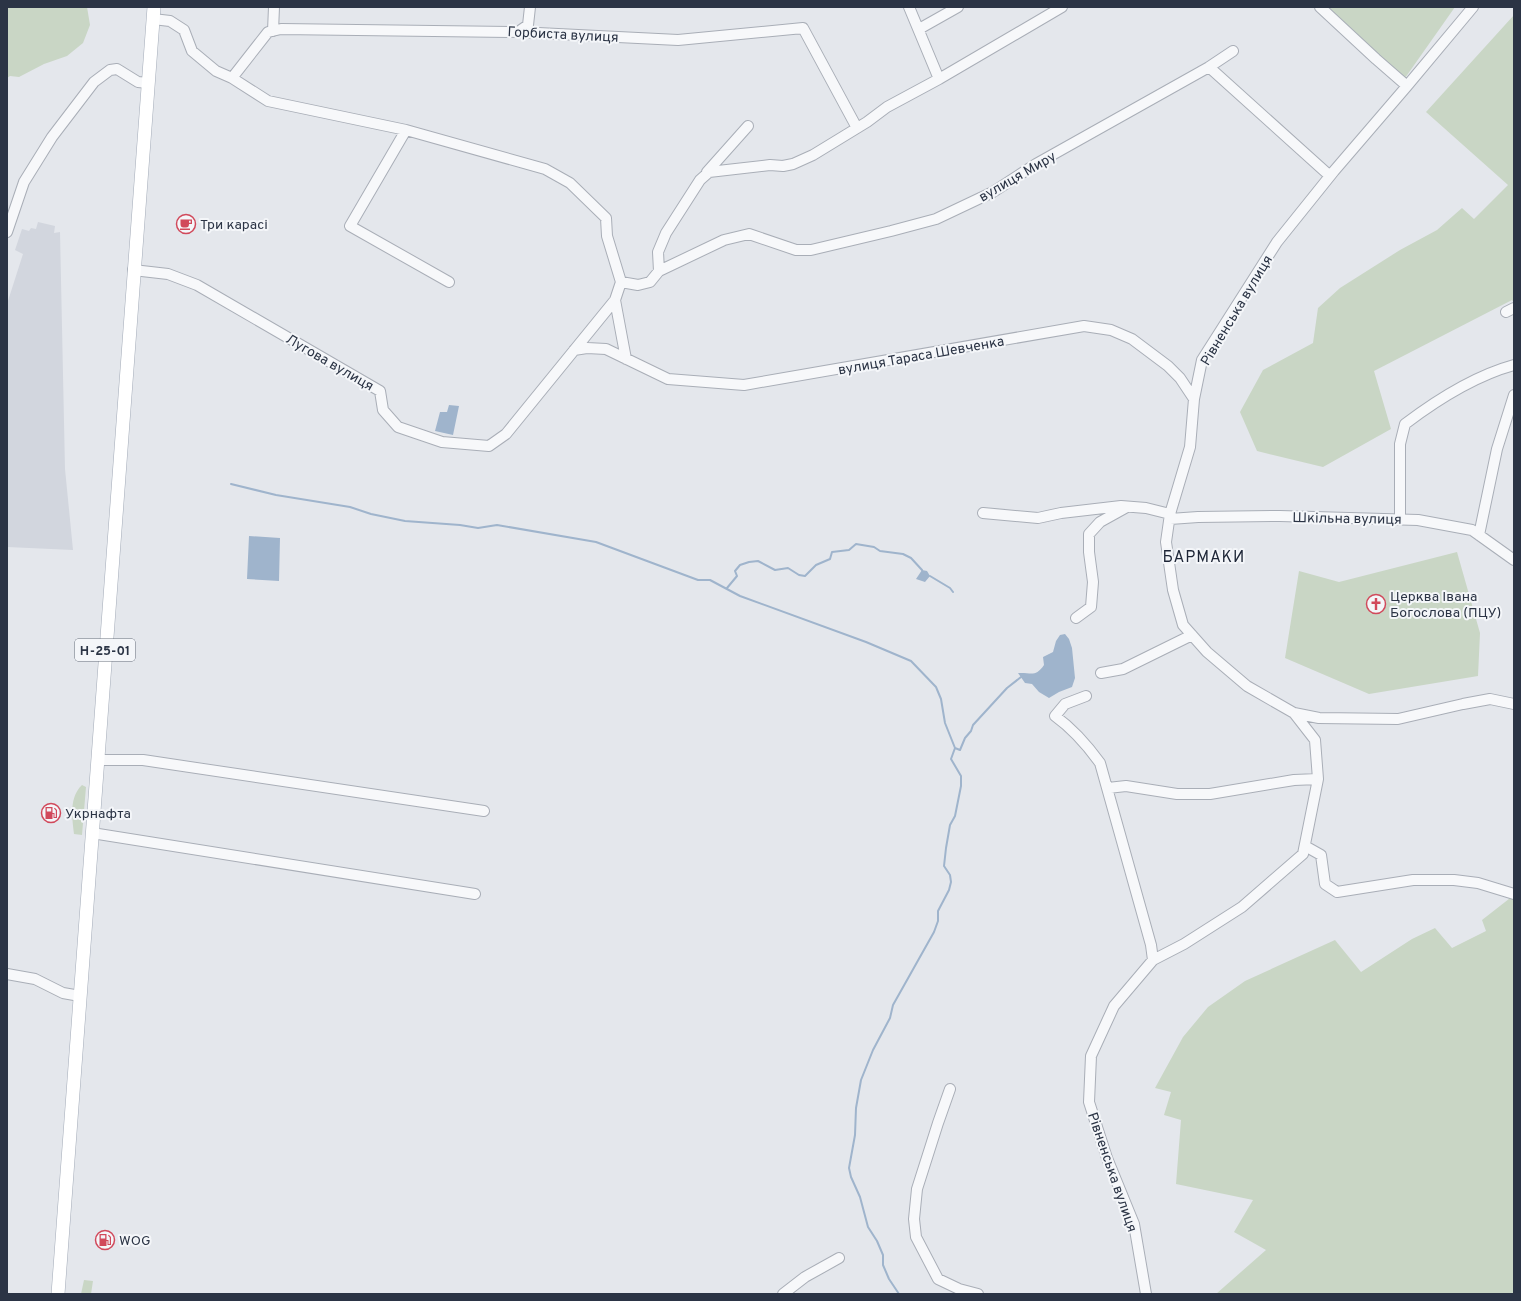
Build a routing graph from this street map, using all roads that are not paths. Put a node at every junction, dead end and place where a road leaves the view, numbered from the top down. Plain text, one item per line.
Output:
1 (274, 7) edge
2 (530, 7) edge
3 (909, 7) edge
4 (958, 7) edge
5 (1062, 7) edge
6 (1320, 7) edge
7 (1472, 7) edge
8 (153, 13) edge
9 (919, 29) junction
10 (273, 31) junction
11 (518, 32) junction
12 (1233, 51) dead end
13 (1209, 67) junction
14 (232, 78) junction
15 (939, 79) junction
16 (148, 83) junction
17 (1407, 86) junction
18 (748, 126) dead end
19 (857, 128) junction
20 (406, 130) junction
21 (704, 175) junction
22 (1330, 176) junction
23 (7, 232) edge
24 (133, 270) junction
25 (659, 271) junction
26 (449, 282) dead end
27 (621, 282) junction
28 (615, 300) junction
29 (574, 350) junction
30 (626, 359) junction
31 (1514, 365) edge
32 (1514, 395) edge
33 (1194, 399) junction
34 (1129, 506) junction
35 (983, 513) dead end
36 (1170, 517) junction
37 (1400, 519) junction
38 (1479, 535) junction
39 (1514, 560) edge
40 (1076, 618) dead end
41 (1192, 635) junction
42 (1101, 673) dead end
43 (1086, 696) dead end
44 (1514, 704) edge
45 (1294, 713) junction
46 (97, 760) junction
47 (1318, 779) junction
48 (1108, 788) junction
49 (484, 811) dead end
50 (92, 833) junction
51 (1305, 846) junction
52 (475, 894) dead end
53 (1514, 894) edge
54 (1153, 960) junction
55 (7, 974) edge
56 (80, 996) junction
57 (950, 1089) dead end
58 (838, 1258) dead end
59 (58, 1294) edge
60 (783, 1294) edge
61 (978, 1294) edge
62 (1146, 1294) edge

1 - 10 street
2 - 11 street
3 - 9 street
4 - 9 street
5 - 15 street
6 - 17 street
7 - 17 street, Рівненська вулиця
8 - 14 street
8 - 16 main road, Н-25-01
9 - 15 street
10 - 11 street, Горбиста вулиця
10 - 14 street
11 - 19 street, Горбиста вулиця
12 - 13 street, вулиця Миру
13 - 22 street
13 - 25 street, вулиця Миру
14 - 20 street
15 - 19 street
16 - 23 street
16 - 24 main road, Н-25-01
17 - 22 street, Рівненська вулиця
18 - 21 street
19 - 21 street
20 - 26 street
20 - 27 street
21 - 25 street
22 - 33 street, Рівненська вулиця
24 - 29 street, Лугова вулиця
24 - 46 main road, Н-25-01
25 - 27 street, вулиця Миру
27 - 28 street
28 - 29 street, Лугова вулиця
28 - 30 street
29 - 30 street, вулиця Тараса Шевченка
30 - 33 street, вулиця Тараса Шевченка
31 - 37 street
32 - 38 street
33 - 36 street, Рівненська вулиця
34 - 35 street
34 - 36 street
34 - 40 street
36 - 37 street, Шкільна вулиця
36 - 41 street, Рівненська вулиця
37 - 38 street, Шкільна вулиця
38 - 39 street, Шкільна вулиця
41 - 42 street
41 - 45 street, Рівненська вулиця
43 - 48 street
44 - 45 street
45 - 47 street, Рівненська вулиця
46 - 49 street
46 - 50 main road, Н-25-01
47 - 48 street
47 - 51 street, Рівненська вулиця
48 - 54 street
50 - 52 street
50 - 56 main road, Н-25-01
51 - 53 street
51 - 54 street, Рівненська вулиця
54 - 62 street, Рівненська вулиця
55 - 56 street
56 - 59 main road, Н-25-01
57 - 61 street
58 - 60 street

